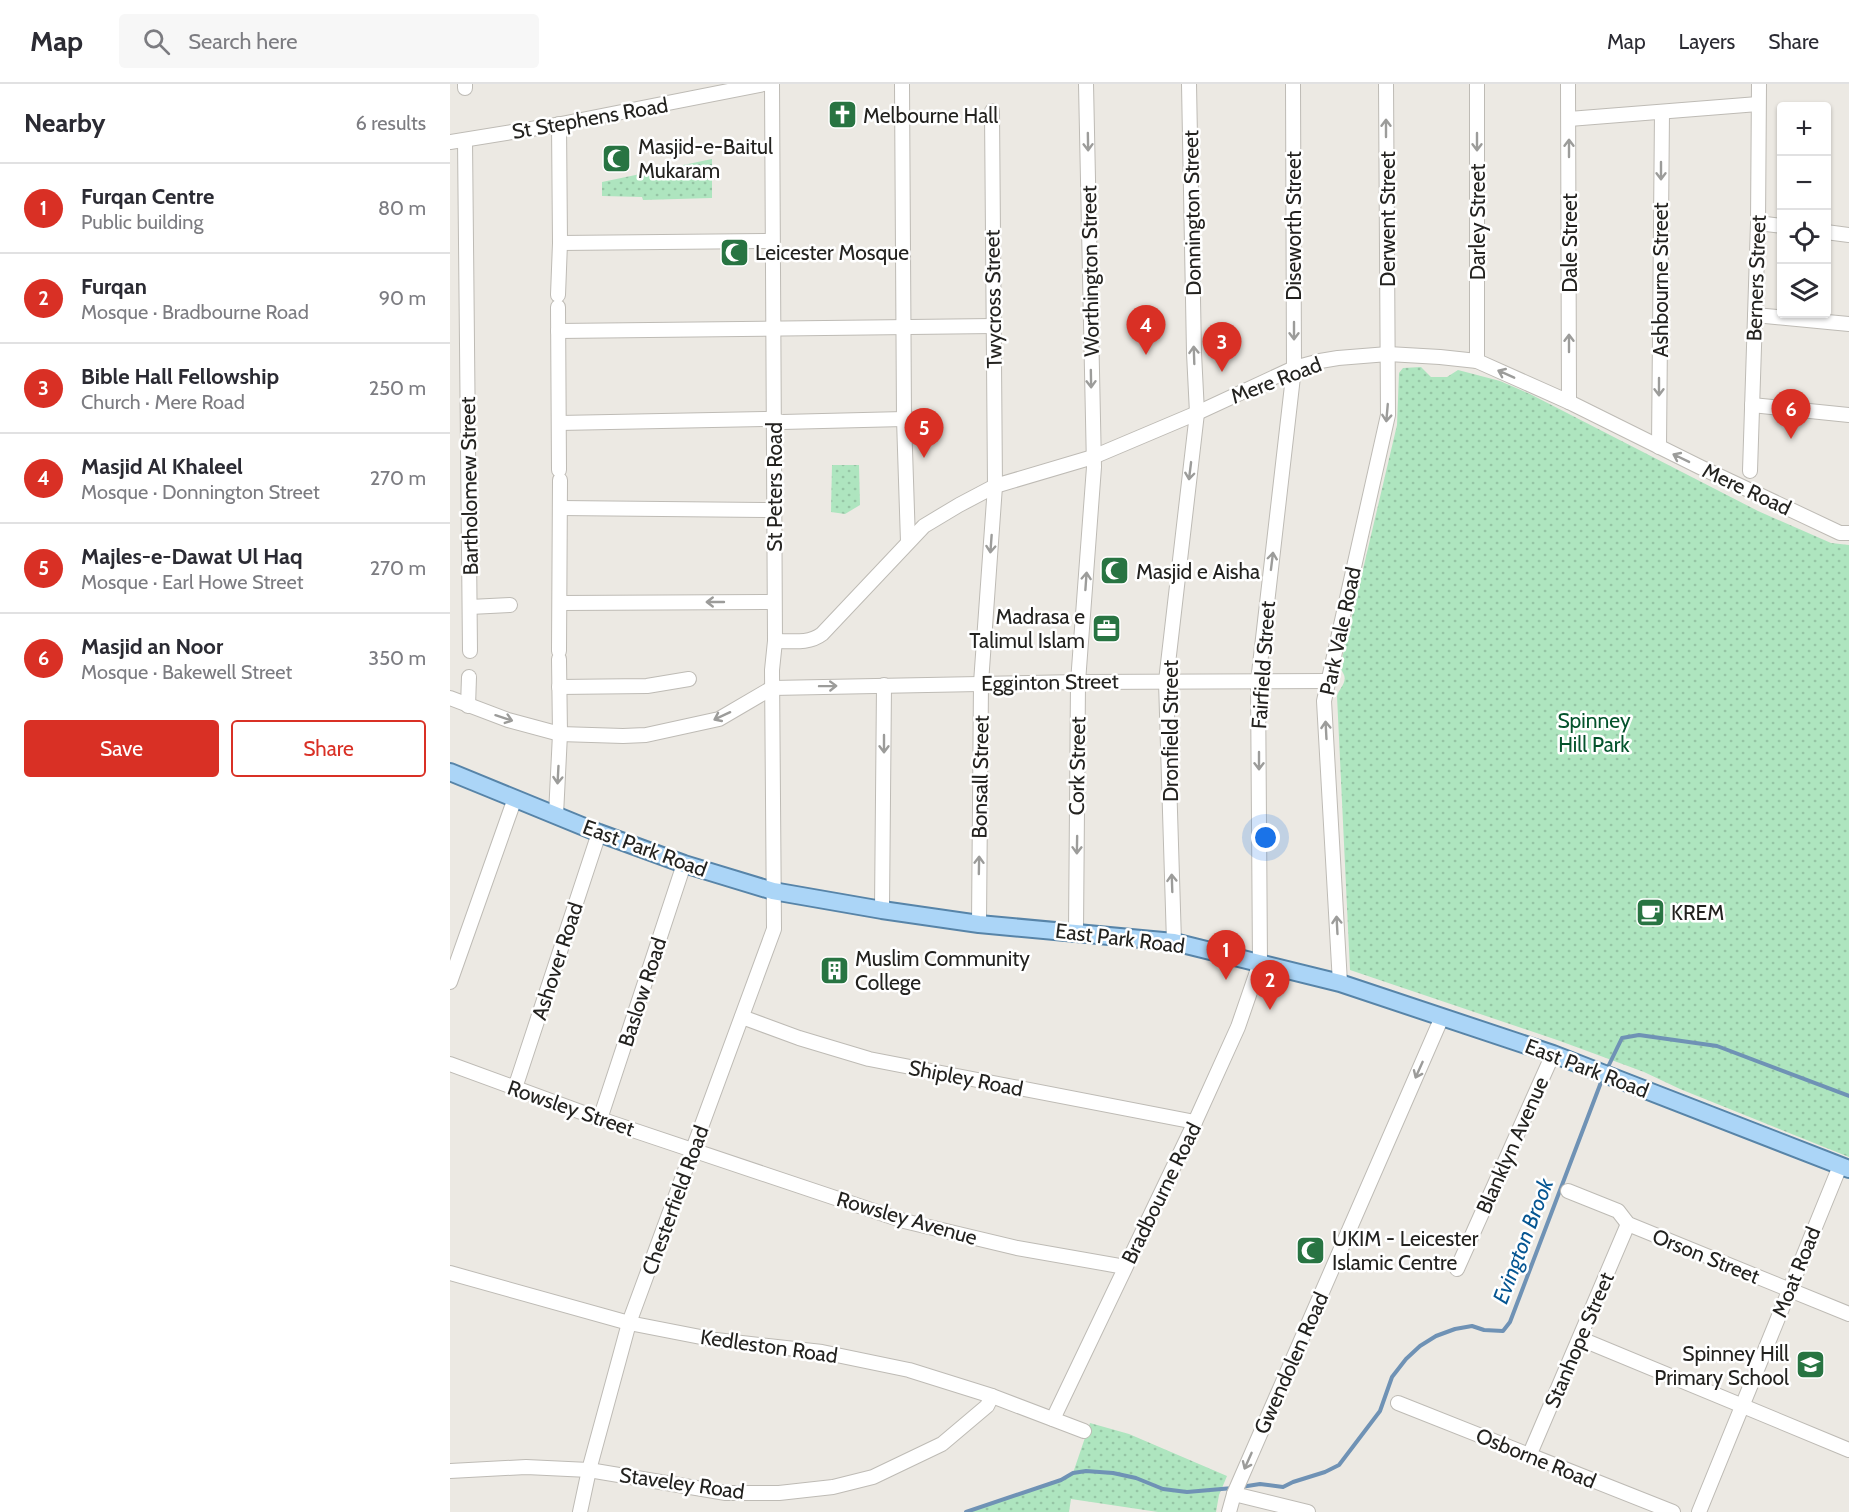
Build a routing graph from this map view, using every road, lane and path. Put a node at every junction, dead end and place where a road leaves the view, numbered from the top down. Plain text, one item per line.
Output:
1 (764, 84) edge
2 (772, 84) edge
3 (902, 84) edge
4 (1086, 84) edge
5 (1190, 84) edge
6 (1293, 84) edge
7 (1386, 84) edge
8 (1477, 84) edge
9 (1568, 84) edge
10 (1759, 84) edge
11 (1758, 104) junction
12 (992, 111) dead end
13 (1662, 112) junction
14 (1569, 119) junction
15 (559, 124) junction
16 (465, 140) junction
17 (450, 142) edge
18 (1758, 223) junction
19 (1777, 225) edge
20 (1849, 225) edge
21 (1831, 233) edge
22 (1849, 235) edge
23 (772, 241) junction
24 (560, 243) junction
25 (1755, 315) junction
26 (1849, 324) edge
27 (994, 326) junction
28 (904, 327) junction
29 (773, 329) junction
30 (558, 331) junction
31 (1388, 354) junction
32 (1477, 361) junction
33 (1294, 369) junction
34 (1569, 402) junction
35 (1752, 405) junction
36 (1197, 413) junction
37 (1849, 415) edge
38 (904, 419) junction
39 (774, 421) junction
40 (559, 423) junction
41 (1659, 447) junction
42 (1092, 458) junction
43 (1750, 471) dead end
44 (995, 486) junction
45 (560, 508) junction
46 (774, 510) junction
47 (1849, 534) edge
48 (908, 542) junction
49 (774, 602) junction
50 (560, 603) junction
51 (510, 605) dead end
52 (470, 606) junction
53 (775, 641) junction
54 (470, 651) dead end
55 (469, 677) dead end
56 (689, 679) dead end
57 (1166, 681) junction
58 (1328, 681) junction
59 (1078, 682) junction
60 (1258, 682) junction
61 (981, 683) junction
62 (884, 685) junction
63 (559, 687) junction
64 (772, 687) junction
65 (450, 698) edge
66 (468, 706) junction
67 (560, 734) junction
68 (450, 772) edge
69 (515, 798) junction
70 (556, 815) junction
71 (599, 833) junction
72 (684, 864) junction
73 (773, 891) junction
74 (882, 910) junction
75 (979, 924) junction
76 (1076, 932) junction
77 (1174, 942) junction
78 (1260, 963) junction
79 (450, 982) edge
80 (1340, 983) junction
81 (742, 1017) junction
82 (1442, 1017) junction
83 (1553, 1054) junction
84 (450, 1064) edge
85 (515, 1088) junction
86 (600, 1119) junction
87 (1195, 1122) junction
88 (693, 1149) junction
89 (1845, 1168) edge
90 (1568, 1191) dead end
91 (1628, 1224) junction
92 (1125, 1267) junction
93 (1457, 1269) dead end
94 (450, 1273) edge
95 (1789, 1290) junction
96 (1849, 1314) edge
97 (629, 1323) junction
98 (1581, 1339) junction
99 (992, 1396) junction
100 (1398, 1403) dead end
101 (1741, 1405) junction
102 (1053, 1419) junction
103 (1084, 1431) dead end
104 (1849, 1450) edge
105 (1529, 1456) junction
106 (589, 1470) junction
107 (450, 1471) edge
108 (1235, 1490) junction
109 (580, 1512) edge
110 (1229, 1512) edge
111 (1308, 1512) edge
112 (1673, 1512) edge
113 (1699, 1512) edge

1 - 15 street, St Stephens Road
2 - 23 street, St Peters Road
3 - 28 street
4 -> 42 street, Worthington Street
36 -> 5 street, Donnington Street
6 -> 33 street, Diseworth Street
31 -> 7 street, Derwent Street
8 -> 32 street, Darley Street
9 - 14 street, Dale Street
10 - 11 street, Berners Street
11 - 13 street
11 - 18 street, Berners Street
12 - 27 street, Twycross Street
13 - 14 street
13 -> 41 street, Ashbourne Street
34 -> 14 street, Dale Street
15 - 16 street, St Stephens Road
15 - 24 street
16 - 17 street, St Stephens Road
16 - 52 street, Bartholomew Street
18 - 19 street
18 - 25 street, Berners Street
20 - 22 street
21 - 22 street
23 - 24 street
23 - 29 street, St Peters Road
24 - 30 street
25 - 26 street
25 - 35 street, Berners Street
27 - 28 street
27 - 44 street, Twycross Street
28 - 29 street
28 - 38 street
29 - 30 street
29 - 39 street, St Peters Road
30 - 40 street
31 - 32 street, Mere Road
31 - 33 street, Mere Road
31 -> 58 street, Park Vale Road
34 -> 32 street, Mere Road
33 - 36 street, Mere Road
60 -> 33 street, Fairfield Street
34 - 41 street, Mere Road
35 - 37 street
35 - 43 street, Berners Street
36 - 42 street, Mere Road
36 -> 57 street, Dronfield Street
38 - 39 street
38 - 48 street
39 - 40 street
39 - 46 street, St Peters Road
40 - 45 street
47 -> 41 street, Mere Road
42 - 44 street, Mere Road
59 -> 42 street, Cork Street
44 - 48 street, Mere Road
44 -> 61 street, Bonsall Street
45 - 46 street
45 - 50 street
46 - 49 street, St Peters Road
48 - 53 street, Mere Road
49 -> 50 street
49 - 53 street, St Peters Road
50 - 63 street
51 - 52 street
52 - 54 street, Bartholomew Street
53 - 64 street, St Peters Road
55 - 66 street
56 - 63 street
57 - 59 street, Egginton Street
57 - 60 street, Egginton Street
77 -> 57 street, Dronfield Street
58 - 60 street, Egginton Street
80 -> 58 street, Park Vale Road
59 - 61 street, Egginton Street
59 -> 76 street, Cork Street
60 -> 78 street, Fairfield Street
61 - 62 street, Egginton Street
75 -> 61 street, Bonsall Street
64 -> 62 street, Egginton Street
62 -> 74 street
63 - 67 street
64 -> 67 street
64 - 73 street, St Peters Road
65 - 66 street
66 -> 67 street
67 -> 70 street
68 - 69 main road, East Park Road
69 - 70 main road, East Park Road
69 - 79 street
70 - 71 main road, East Park Road
71 - 72 main road, East Park Road
71 - 85 street, Ashover Road
72 - 73 main road, East Park Road
72 - 86 street, Baslow Road
73 - 74 main road, East Park Road
73 - 81 street, Chesterfield Road
74 - 75 main road, East Park Road
75 - 76 main road, East Park Road
76 - 77 main road, East Park Road
77 - 78 main road, East Park Road
78 - 80 main road, East Park Road
78 - 87 street, Bradbourne Road
80 - 82 main road, East Park Road
81 - 87 street, Shipley Road
81 - 88 street, Chesterfield Road
82 - 83 main road, East Park Road
82 -> 108 street, Gwendolen Road
83 - 89 main road, East Park Road
83 - 93 street, Blanklyn Avenue
84 - 85 street, Rowsley Street
85 - 86 street, Rowsley Street
86 - 88 street, Rowsley Street
87 - 92 street, Bradbourne Road
88 - 92 street, Rowsley Avenue
88 - 97 street, Chesterfield Road
89 - 95 street, Moat Road
90 - 91 street, Orson Street
91 - 95 street, Orson Street
91 - 98 street, Stanhope Street
92 - 102 street, Bradbourne Road
94 - 97 street, Kedleston Road
95 - 96 street, Orson Street
95 - 101 street, Moat Road
97 - 99 street, Kedleston Road
97 - 106 street, Chesterfield Road
98 - 101 street
98 - 105 street, Stanhope Street
99 - 102 street, Kedleston Road
99 - 106 street, Staveley Road
100 - 105 street, Osborne Road
101 - 104 street
101 - 113 street, Moat Road
102 - 103 street, Kedleston Road
105 - 112 street, Osborne Road
106 - 107 street, Staveley Road
106 - 109 street, Chesterfield Road
108 - 110 street, Gwendolen Road
108 - 111 street

